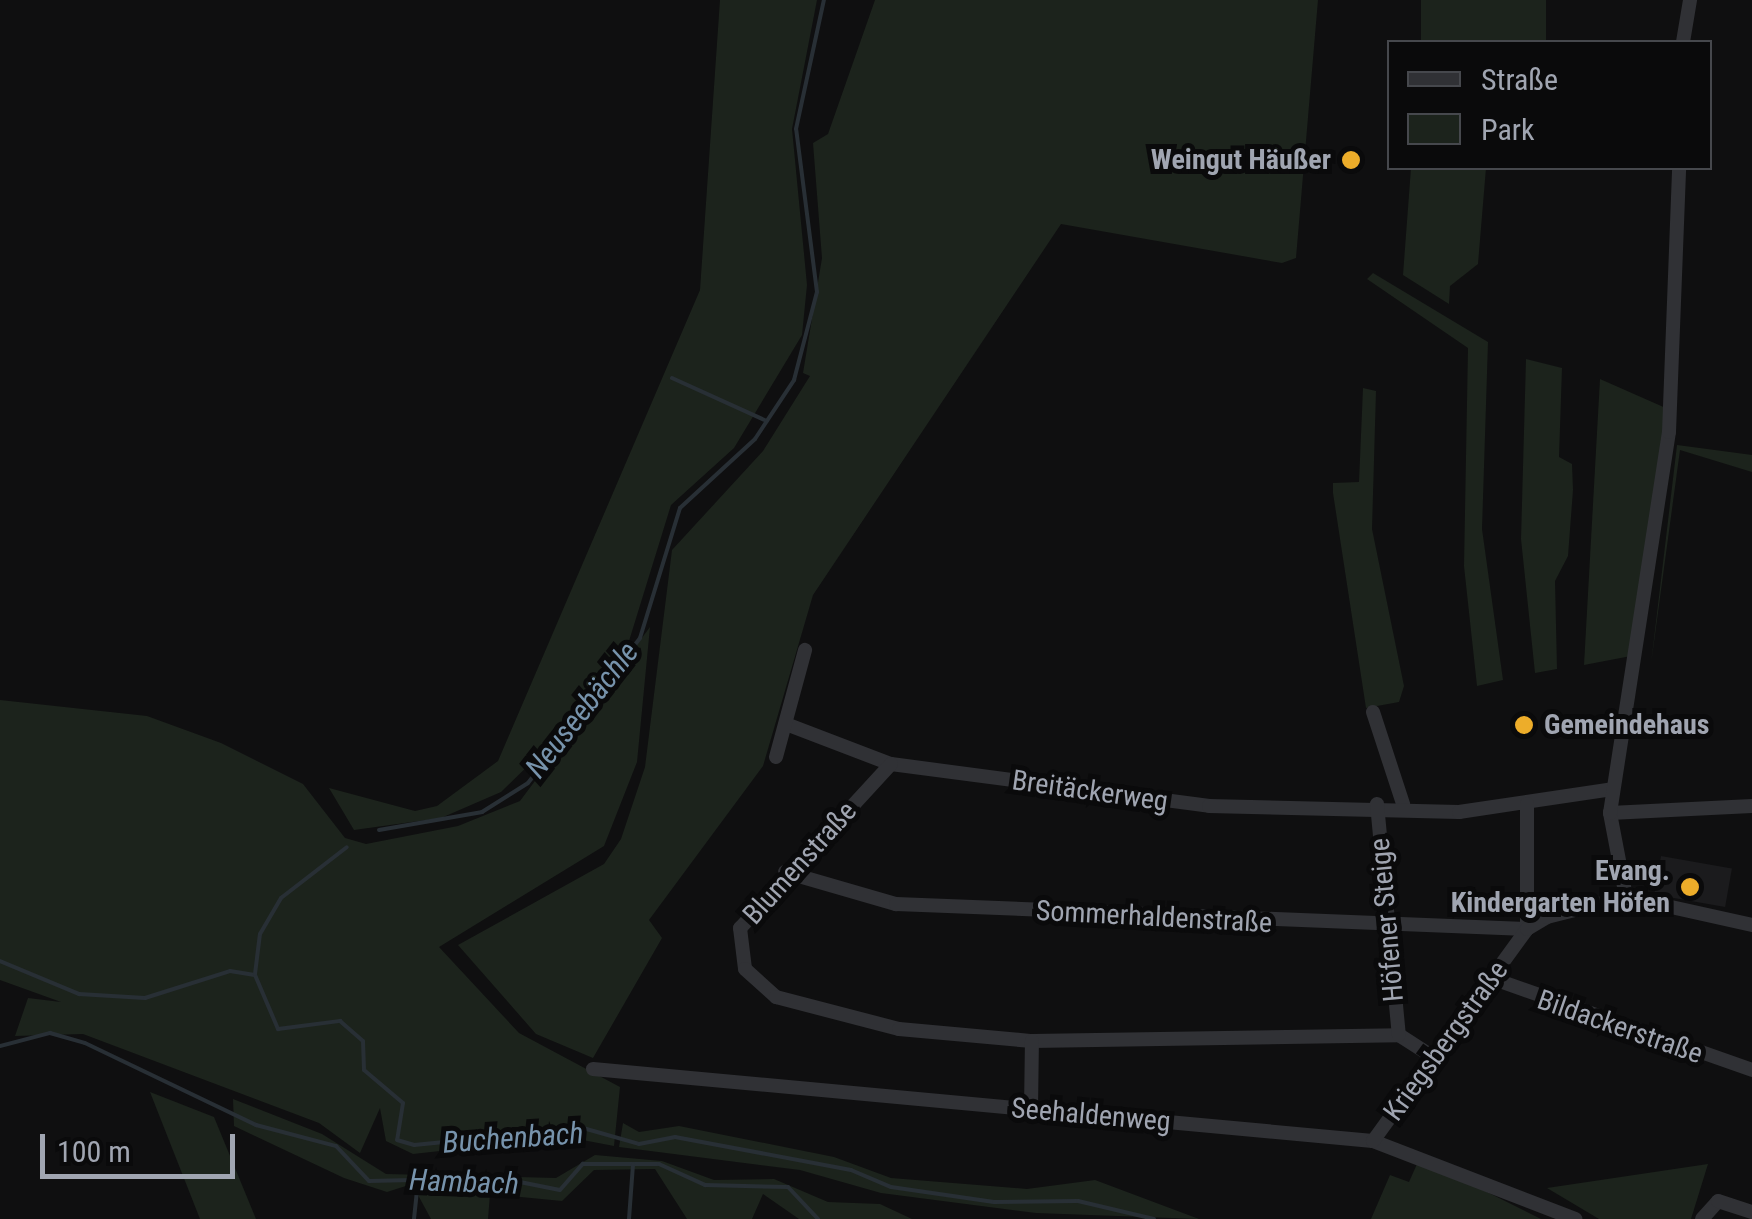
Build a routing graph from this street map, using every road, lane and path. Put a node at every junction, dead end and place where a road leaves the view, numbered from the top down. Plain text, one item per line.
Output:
1 (1690, 0) edge
2 (1684, 40) edge
3 (1680, 170) edge
4 (805, 650) dead end
5 (1373, 712) dead end
6 (786, 724) junction
7 (776, 757) dead end
8 (891, 764) junction
9 (1612, 789) junction
10 (1377, 804) junction
11 (1403, 804) junction
12 (1527, 804) junction
13 (1752, 806) edge
14 (1610, 813) junction
15 (786, 872) junction
16 (1626, 897) junction
17 (1752, 925) edge
18 (1387, 926) junction
19 (1528, 929) junction
20 (1491, 978) junction
21 (1399, 1035) junction
22 (1032, 1042) junction
23 (1433, 1056) junction
24 (593, 1069) dead end
25 (1752, 1070) edge
26 (1031, 1109) junction
27 (1373, 1142) junction
28 (1752, 1212) edge
29 (1576, 1219) edge
30 (1702, 1219) edge

1 - 2 street
3 - 9 street
4 - 6 street
5 - 11 street
6 - 7 street
6 - 8 street, Breitäckerweg
8 - 10 street, Breitäckerweg
8 - 15 street, Blumenstraße
9 - 12 street, Breitäckerweg
9 - 14 street
10 - 11 street, Breitäckerweg
10 - 18 street, Höfener Steige
11 - 12 street, Breitäckerweg
12 - 19 street
13 - 14 street
14 - 16 street
15 - 18 street, Sommerhaldenstraße
15 - 22 street, Blumenstraße
16 - 17 street
16 - 19 street, Kriegsbergstraße
18 - 19 street, Sommerhaldenstraße
18 - 21 street, Höfener Steige
19 - 20 street, Kriegsbergstraße
20 - 23 street, Kriegsbergstraße
20 - 25 street, Bildackerstraße
21 - 22 street, Blumenstraße
21 - 23 street
22 - 26 street
23 - 27 street, Kriegsbergstraße
24 - 26 street, Seehaldenweg
26 - 27 street, Seehaldenweg
27 - 29 street, Seehaldenweg
28 - 30 street

